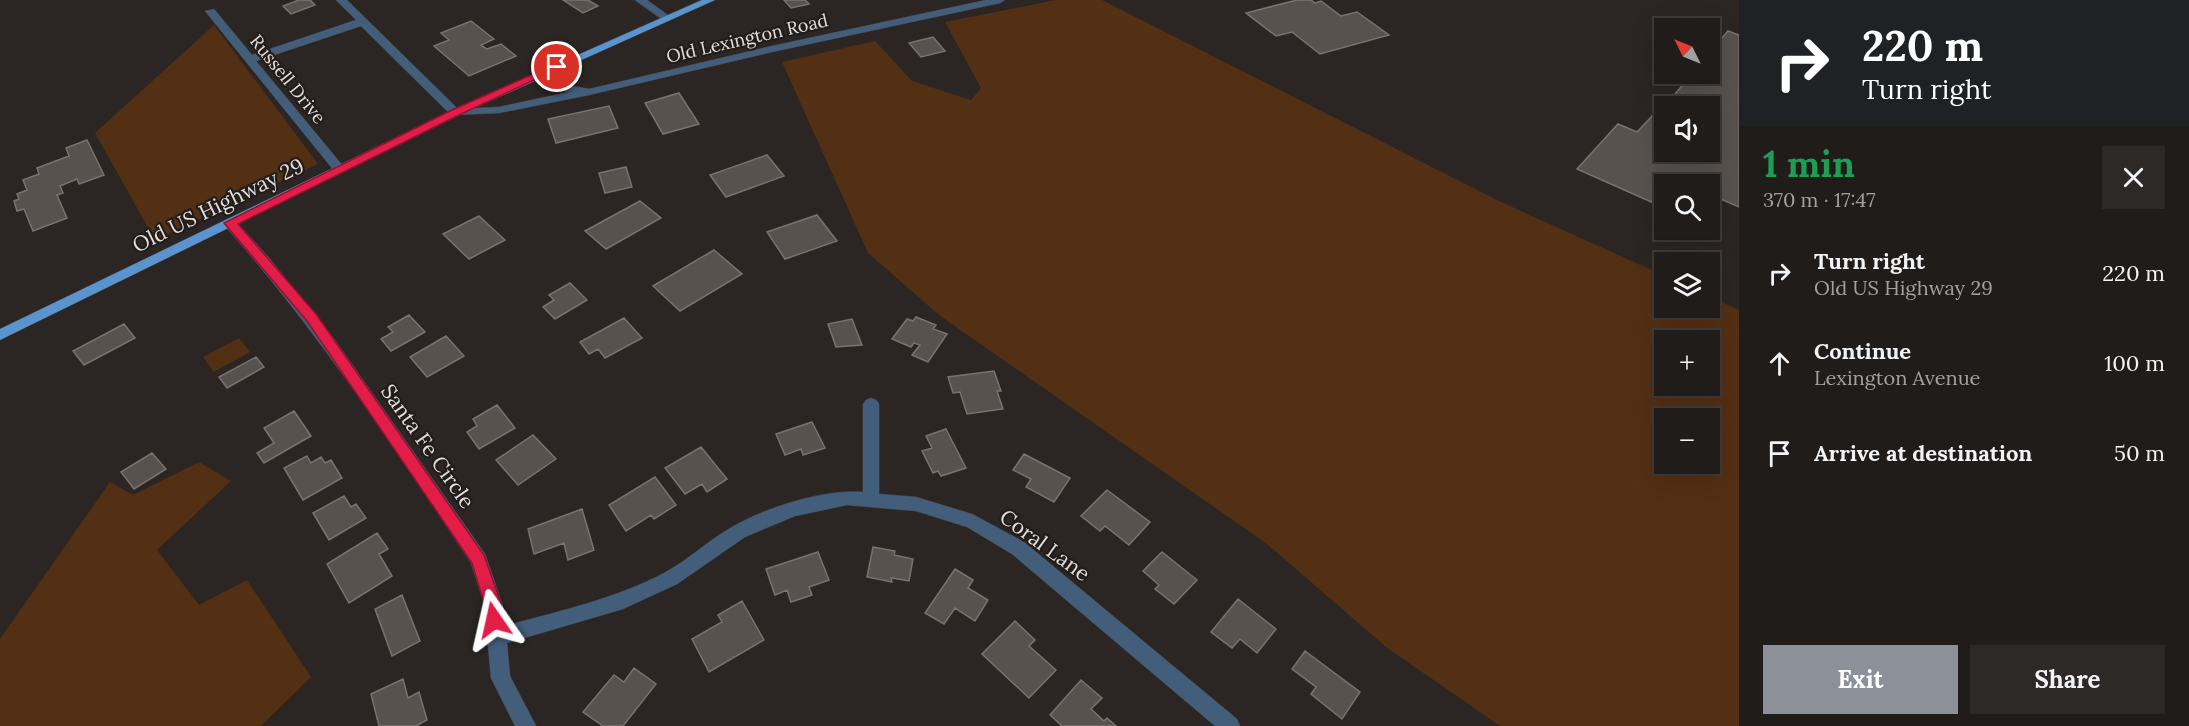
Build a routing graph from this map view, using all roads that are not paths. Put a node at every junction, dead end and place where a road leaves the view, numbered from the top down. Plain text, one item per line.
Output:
1 (342, 0) edge
2 (640, 0) edge
3 (710, 0) edge
4 (1000, 0) edge
5 (210, 10) dead end
6 (667, 18) junction
7 (364, 21) junction
8 (248, 60) junction
9 (541, 75) junction
10 (589, 92) junction
11 (455, 112) junction
12 (339, 169) junction
13 (230, 223) junction
14 (0, 335) edge
15 (871, 404) dead end
16 (871, 500) junction
17 (496, 637) junction
18 (526, 726) edge
19 (1230, 726) edge

1 - 7 street
2 - 6 street
3 - 6 main road, Old US Highway 29
4 - 10 street, Old Lexington Road
5 - 8 street, Russell Drive
6 - 9 main road, Old US Highway 29
7 - 8 street
7 - 11 street
8 - 12 street, Russell Drive
9 - 10 street, Old Lexington Road
9 - 11 main road, Old US Highway 29
10 - 11 street
11 - 12 main road, Old US Highway 29
12 - 13 main road, Old US Highway 29
13 - 14 main road, Old US Highway 29
13 - 17 street, Santa Fe Circle
15 - 16 street
16 - 17 street, Coral Lane
16 - 19 street, Coral Lane
17 - 18 street, Santa Fe Circle

